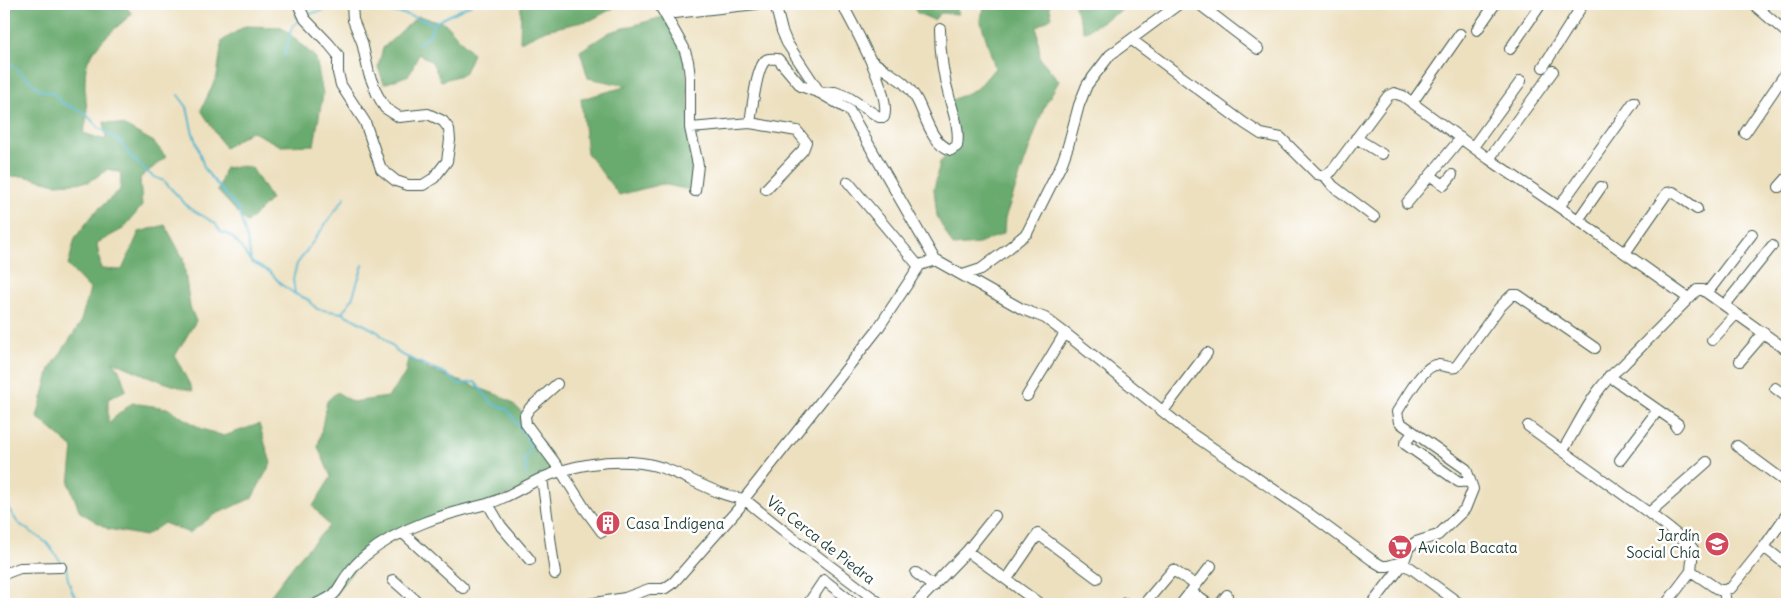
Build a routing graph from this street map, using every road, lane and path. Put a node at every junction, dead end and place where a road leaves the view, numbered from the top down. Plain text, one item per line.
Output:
1 (298, 4) edge
2 (352, 4) edge
3 (659, 4) edge
4 (666, 4) edge
5 (756, 4) edge
6 (776, 4) edge
7 (842, 4) edge
8 (1179, 4) edge
9 (1199, 4) edge
10 (1495, 4) edge
11 (1541, 4) edge
12 (1583, 4) edge
13 (1753, 4) edge
14 (736, 5) edge
15 (940, 29) dead end
16 (1478, 30) dead end
17 (1460, 34) dead end
18 (1787, 34) edge
19 (1132, 40) junction
20 (1258, 49) dead end
21 (1510, 49) dead end
22 (867, 57) junction
23 (1787, 71) edge
24 (1521, 81) dead end
25 (820, 93) junction
26 (1634, 102) dead end
27 (1412, 103) junction
28 (750, 124) junction
29 (690, 128) junction
30 (1745, 133) dead end
31 (1356, 138) junction
32 (1460, 138) junction
33 (1473, 147) junction
34 (1382, 154) dead end
35 (1489, 159) junction
36 (1452, 175) dead end
37 (1325, 176) junction
38 (1431, 176) junction
39 (1787, 178) edge
40 (848, 182) dead end
41 (1601, 187) dead end
42 (1779, 187) dead end
43 (766, 189) dead end
44 (695, 191) dead end
45 (1408, 203) dead end
46 (1560, 207) junction
47 (1698, 209) dead end
48 (1374, 217) dead end
49 (1578, 220) junction
50 (1752, 234) dead end
51 (1772, 246) dead end
52 (1623, 250) junction
53 (935, 260) junction
54 (920, 264) junction
55 (981, 269) junction
56 (963, 275) junction
57 (975, 283) junction
58 (1707, 293) junction
59 (1688, 298) junction
60 (1725, 305) junction
61 (1736, 314) junction
62 (1065, 333) junction
63 (1764, 333) junction
64 (1712, 340) dead end
65 (1595, 348) dead end
66 (1787, 350) edge
67 (1208, 354) dead end
68 (1740, 361) dead end
69 (1609, 376) junction
70 (557, 384) dead end
71 (1775, 388) dead end
72 (1028, 396) dead end
73 (1787, 397) edge
74 (1658, 410) junction
75 (1163, 411) junction
76 (1528, 426) dead end
77 (1676, 427) dead end
78 (1413, 432) junction
79 (1737, 446) dead end
80 (1563, 450) junction
81 (1620, 460) dead end
82 (1707, 462) dead end
83 (561, 471) junction
84 (542, 478) junction
85 (1470, 481) junction
86 (1787, 482) edge
87 (744, 499) junction
88 (488, 504) junction
89 (1649, 512) junction
90 (1787, 514) edge
91 (995, 516) dead end
92 (602, 532) dead end
93 (403, 533) junction
94 (1764, 547) junction
95 (967, 551) junction
96 (530, 560) dead end
97 (1403, 564) junction
98 (1787, 565) edge
99 (1211, 566) dead end
100 (62, 567) dead end
101 (1690, 571) junction
102 (916, 573) dead end
103 (4, 574) edge
104 (555, 574) dead end
105 (846, 578) junction
106 (1097, 578) dead end
107 (1007, 579) junction
108 (393, 580) dead end
109 (934, 587) junction
110 (463, 588) dead end
111 (1194, 589) junction
112 (838, 590) junction
113 (1724, 590) junction
114 (1227, 595) dead end
115 (316, 604) edge
116 (420, 604) edge
117 (590, 604) edge
118 (808, 604) edge
119 (849, 604) edge
120 (881, 604) edge
121 (916, 604) edge
122 (1040, 604) edge
123 (1144, 604) edge
124 (1181, 604) edge
125 (1208, 604) edge
126 (1220, 604) edge
127 (1372, 604) edge
128 (1460, 604) edge
129 (1666, 604) edge
130 (1726, 604) edge

1 - 2 street
3 - 29 street
4 - 14 street
5 - 14 street
6 - 25 street
7 - 22 street
8 - 19 street
9 - 20 street
10 - 16 street
11 - 21 street
12 - 35 street
13 - 18 street
15 - 22 street
17 - 27 street
19 - 37 street
19 - 55 street
22 - 25 street
23 - 30 street
24 - 33 street
25 - 28 street
25 - 53 street
26 - 46 street
27 - 31 street
27 - 32 street
28 - 29 street
28 - 43 street
29 - 44 street
31 - 34 street
31 - 37 street
32 - 33 street
32 - 38 street
33 - 35 street
35 - 46 street
36 - 38 street
37 - 48 street
38 - 45 street
39 - 42 street
40 - 54 street
41 - 49 street
46 - 49 street
47 - 52 street
49 - 52 street
50 - 58 street
51 - 60 street
52 - 59 street
53 - 54 street
53 - 56 street
54 - 87 street
55 - 56 street
55 - 57 street
56 - 57 street
57 - 62 street
58 - 59 street
58 - 60 street
59 - 69 street
60 - 61 street
61 - 63 street
61 - 64 street
62 - 72 street
62 - 75 street
63 - 66 street
63 - 68 street
65 - 78 street
67 - 75 street
69 - 74 street
69 - 80 street
70 - 83 street
71 - 73 street
74 - 77 street
74 - 81 street
75 - 97 street
76 - 80 street
78 - 85 street
78 - 85 street
79 - 86 street
80 - 89 street
82 - 89 street
83 - 84 street
83 - 87 street
83 - 92 street
84 - 88 street
84 - 104 street
85 - 97 street
87 - 105 street, Vía Cerca de Piedra
87 - 117 street
88 - 93 street
88 - 96 street
89 - 101 street
90 - 94 street
91 - 95 street
93 - 110 street
93 - 115 street
94 - 98 street
94 - 113 street
95 - 107 street
95 - 109 street
97 - 127 street
97 - 128 street
99 - 111 street
100 - 103 street
101 - 113 street
101 - 129 street
102 - 109 street
105 - 112 street
105 - 120 street, Vía Cerca de Piedra
106 - 107 street
107 - 122 street
108 - 116 street
109 - 121 street
111 - 123 street
111 - 124 street
111 - 125 street
112 - 118 street
112 - 119 street
113 - 130 street
114 - 126 street

